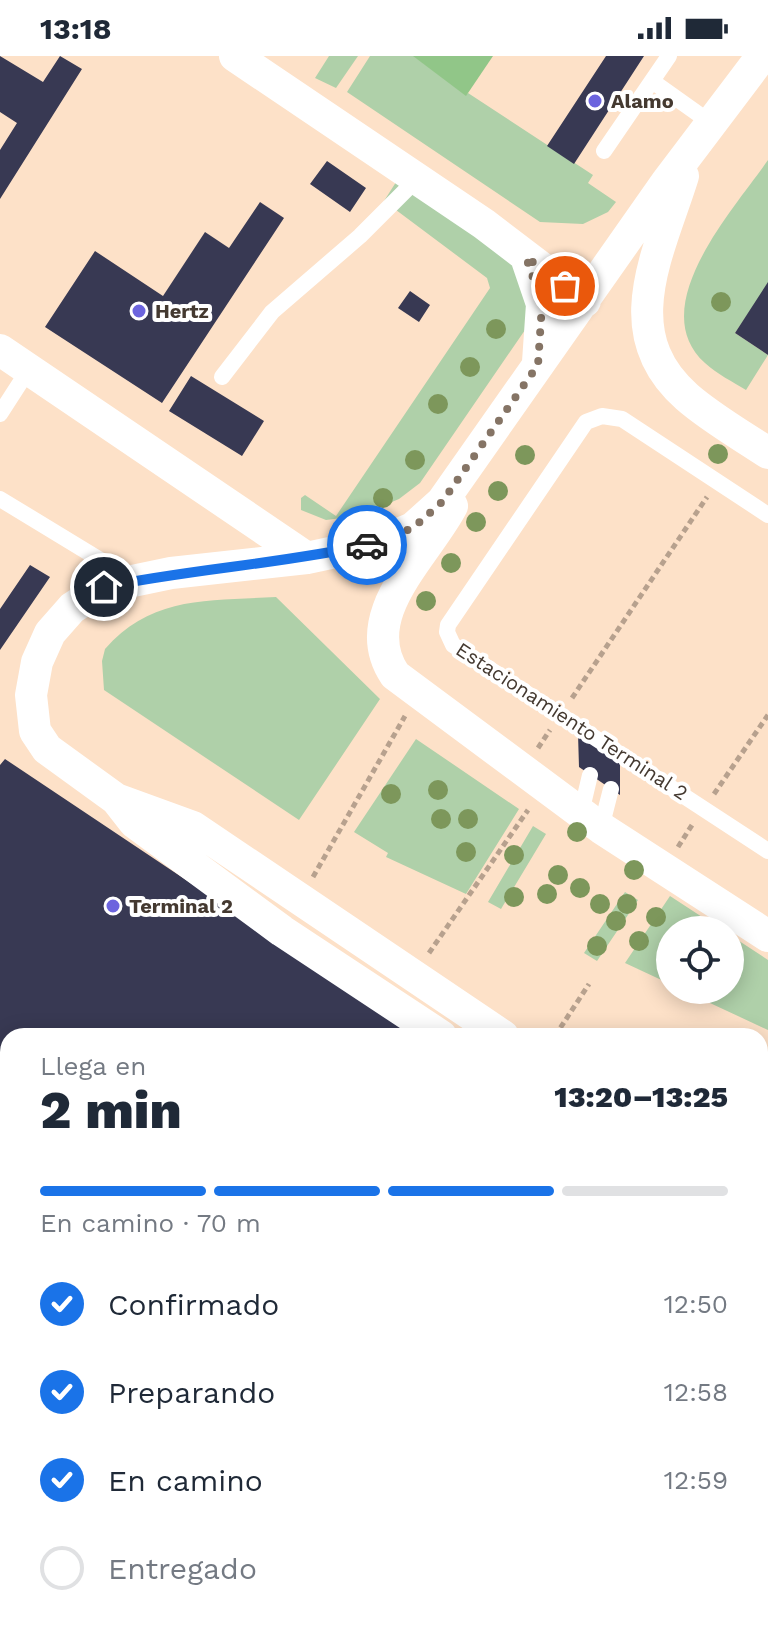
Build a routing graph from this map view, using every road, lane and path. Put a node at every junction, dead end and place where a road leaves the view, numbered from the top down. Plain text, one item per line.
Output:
1 (235, 56) edge
2 (669, 56) edge
3 (762, 56) edge
4 (652, 81) junction
5 (702, 135) junction
6 (604, 151) dead end
7 (417, 179) junction
8 (526, 257) junction
9 (585, 301) junction
10 (0, 350) edge
11 (538, 365) junction
12 (29, 369) junction
13 (222, 377) dead end
14 (0, 414) edge
15 (487, 440) junction
16 (768, 453) edge
17 (718, 480) junction
18 (0, 499) edge
19 (768, 515) edge
20 (307, 558) junction
21 (135, 581) junction
22 (417, 694) junction
23 (561, 714) junction
24 (523, 771) junction
25 (590, 775) dead end
26 (611, 789) dead end
27 (116, 799) junction
28 (531, 806) dead end
29 (591, 820) junction
30 (768, 851) edge
31 (300, 899) junction
32 (327, 918) junction
33 (768, 936) edge
34 (304, 945) junction
35 (343, 949) junction
36 (378, 952) junction
37 (413, 975) junction
38 (358, 981) junction
39 (589, 984) dead end
40 (449, 999) junction
41 (441, 1028) edge
42 (450, 1028) edge
43 (492, 1028) edge
44 (560, 1028) edge

1 - 7 street
2 - 4 lane
3 - 5 street
4 - 5 lane
4 - 6 lane
5 - 9 street
5 - 16 street
7 - 8 street
7 - 13 lane
8 - 9 street
8 - 11 street
9 - 11 street
10 - 12 street
11 - 15 street
12 - 14 lane
12 - 20 street
15 - 20 street
15 - 22 street
17 - 19 lane, Estacionamiento Terminal 2
17 - 23 path
17 - 23 lane, Estacionamiento Terminal 2
18 - 21 lane
20 - 21 street
21 - 27 street
22 - 24 street
22 - 31 path
23 - 24 path
23 - 30 lane, Estacionamiento Terminal 2
24 - 29 street
25 - 29 lane
26 - 29 lane
27 - 31 street
27 - 34 street
28 - 37 path
29 - 33 street
31 - 32 street
32 - 35 street
32 - 36 street
34 - 35 street
34 - 38 street
35 - 36 street
35 - 38 street
36 - 37 street
37 - 40 street
38 - 41 street
39 - 44 path
40 - 42 street
40 - 43 street

